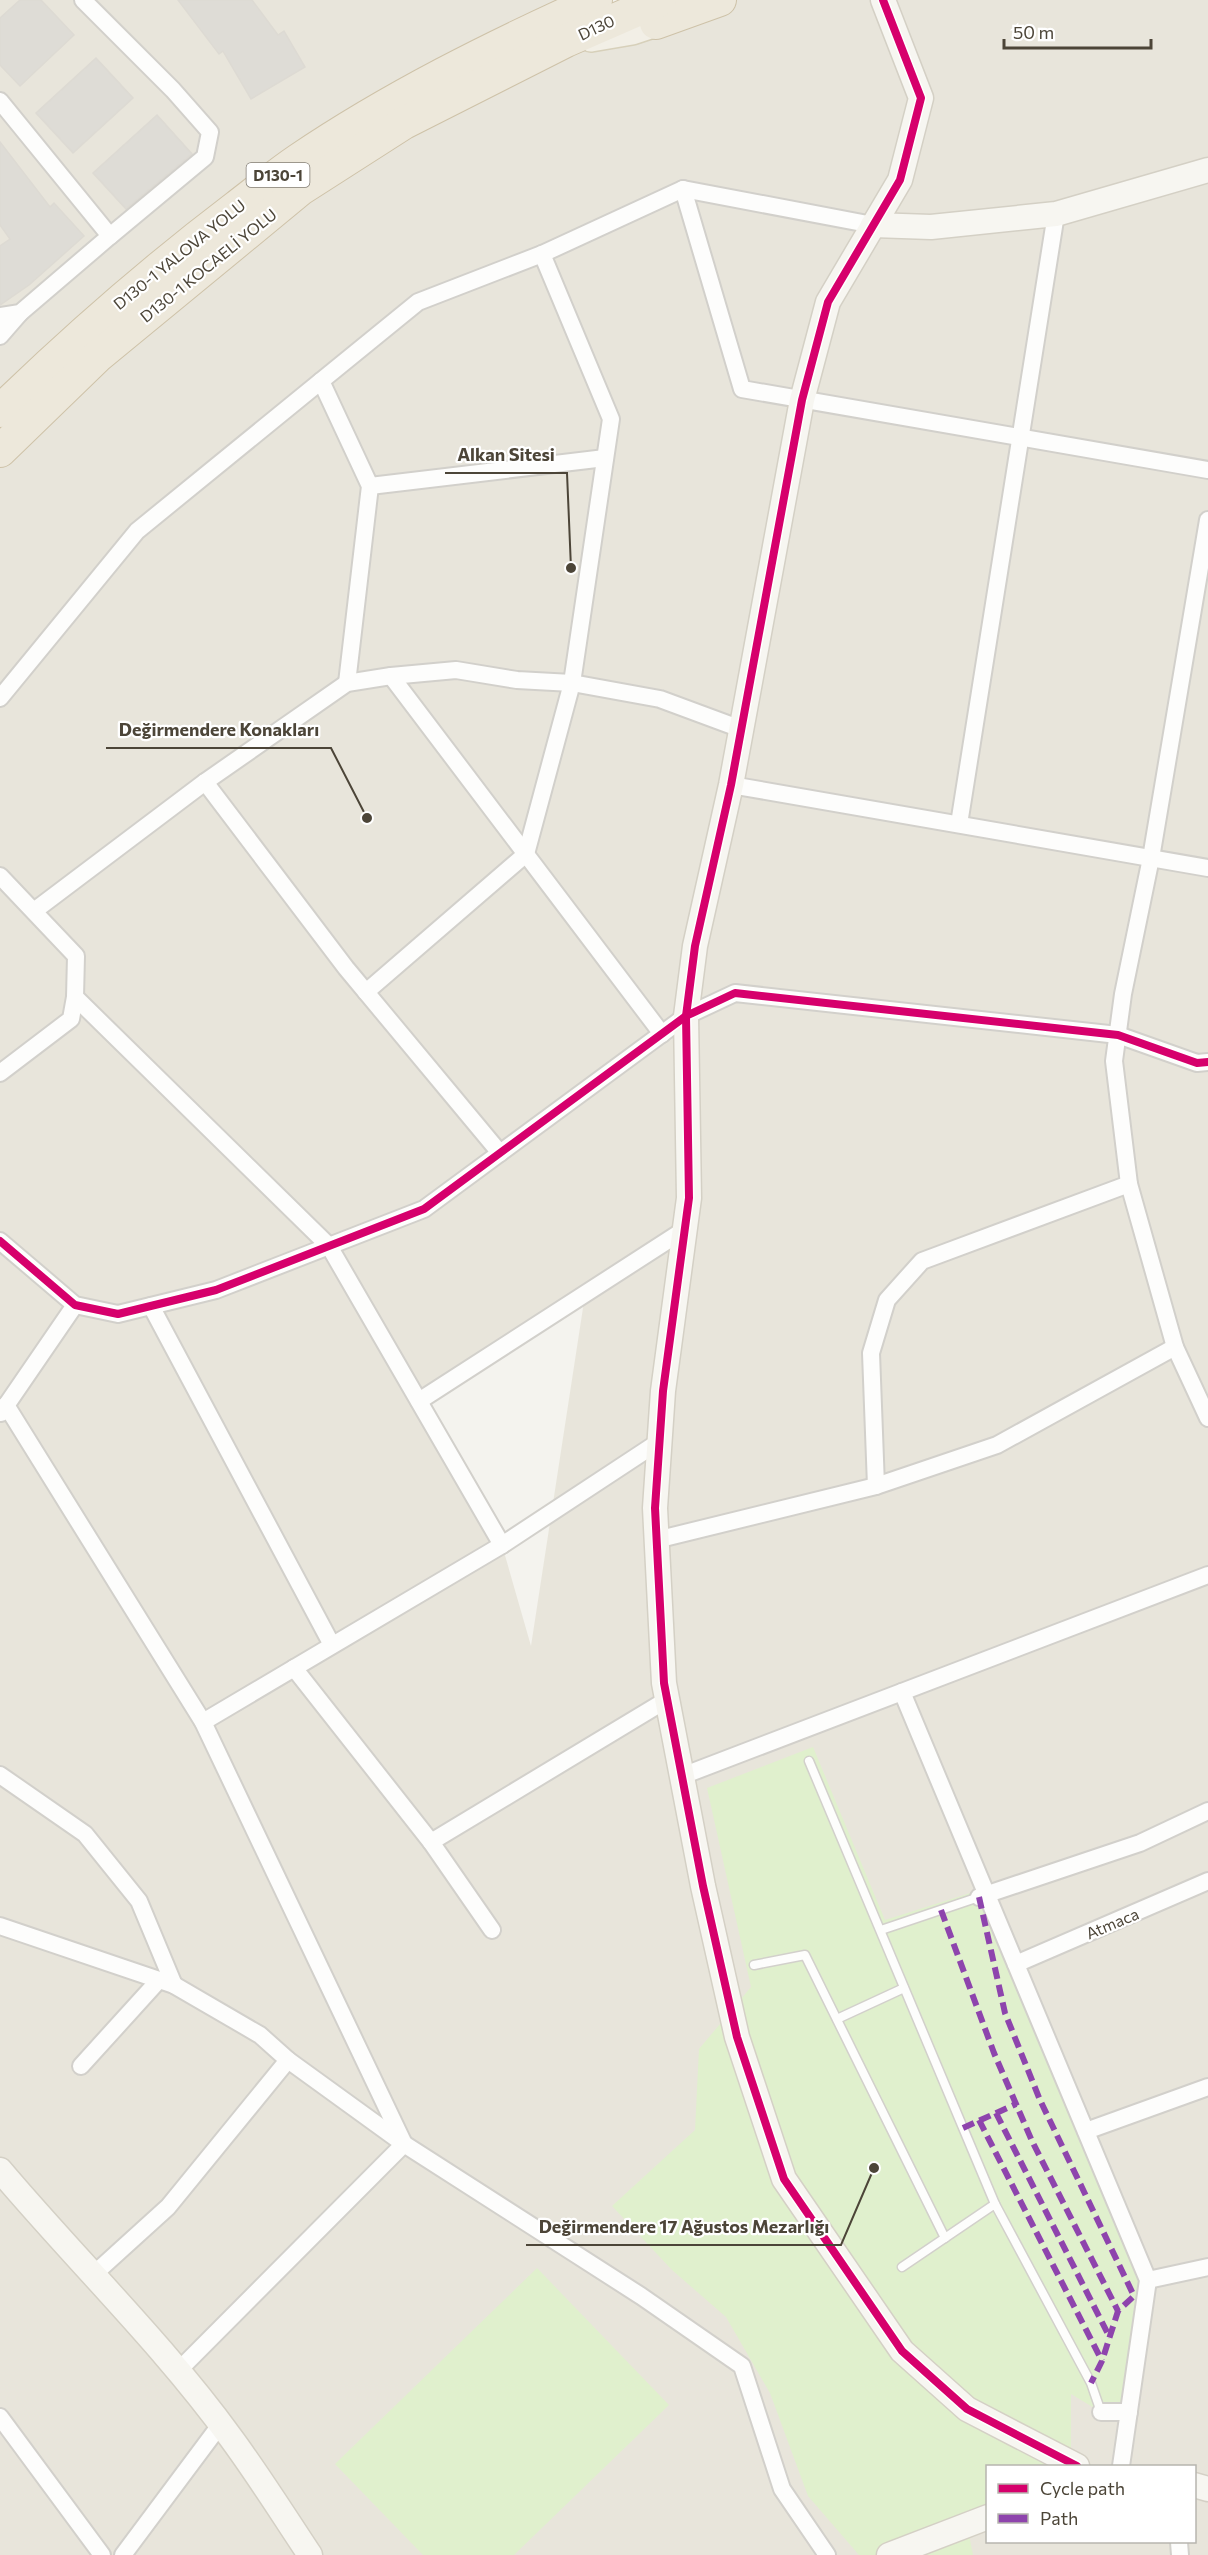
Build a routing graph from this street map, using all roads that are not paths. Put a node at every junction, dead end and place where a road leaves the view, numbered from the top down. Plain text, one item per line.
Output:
1 (82, 0) edge
2 (596, 0) edge
3 (720, 0) edge
4 (883, 0) edge
5 (658, 12) edge
6 (566, 41) joint
7 (0, 101) edge
8 (1208, 170) edge
9 (683, 189) junction
10 (1056, 214) junction
11 (873, 225) junction
12 (110, 237) junction
13 (542, 254) junction
14 (20, 312) junction
15 (0, 316) edge
16 (0, 336) edge
17 (321, 381) junction
18 (802, 400) junction
19 (0, 411) edge
20 (1019, 438) junction
21 (0, 451) edge
22 (605, 459) junction
23 (1208, 470) edge
24 (370, 486) junction
25 (1208, 520) edge
26 (391, 676) junction
27 (347, 683) junction
28 (572, 683) junction
29 (0, 698) edge
30 (741, 729) junction
31 (205, 782) junction
32 (731, 785) junction
33 (959, 824) junction
34 (526, 854) junction
35 (1150, 858) junction
36 (1208, 868) edge
37 (0, 876) edge
38 (34, 911) junction
39 (366, 992) junction
40 (75, 997) junction
41 (686, 1016) junction
42 (662, 1034) junction
43 (1118, 1035) junction
44 (1208, 1062) edge
45 (0, 1073) edge
46 (500, 1153) junction
47 (1129, 1184) junction
48 (684, 1230) junction
49 (0, 1241) edge
50 (329, 1246) junction
51 (75, 1305) junction
52 (151, 1306) junction
53 (1175, 1347) junction
54 (419, 1401) junction
55 (3, 1410) edge
56 (1208, 1418) edge
57 (660, 1442) junction
58 (876, 1486) junction
59 (656, 1540) junction
60 (502, 1545) junction
61 (1208, 1575) edge
62 (332, 1645) junction
63 (294, 1668) junction
64 (902, 1692) junction
65 (668, 1700) junction
66 (202, 1722) junction
67 (809, 1761) dead end
68 (0, 1775) edge
69 (682, 1776) junction
70 (1208, 1810) edge
71 (431, 1842) junction
72 (1208, 1881) edge
73 (983, 1896) junction
74 (0, 1926) edge
75 (492, 1930) dead end
76 (880, 1930) junction
77 (1016, 1964) junction
78 (754, 1965) dead end
79 (166, 1983) junction
80 (904, 1988) junction
81 (837, 2019) junction
82 (288, 2060) junction
83 (81, 2066) dead end
84 (1208, 2087) edge
85 (1086, 2132) junction
86 (404, 2144) junction
87 (0, 2170) edge
88 (995, 2204) junction
89 (945, 2238) junction
90 (902, 2267) dead end
91 (1208, 2267) edge
92 (93, 2275) junction
93 (1148, 2280) junction
94 (177, 2372) junction
95 (1101, 2412) joint
96 (1129, 2412) junction
97 (0, 2417) edge
98 (220, 2425) junction
99 (1075, 2465) edge
100 (1121, 2465) edge
101 (986, 2517) edge
102 (102, 2555) edge
103 (123, 2555) edge
104 (310, 2555) edge
105 (827, 2555) edge
106 (889, 2555) edge

1 - 12 street
2 - 19 highway, D130-1 YALOVA YOLU / D130-1
3 - 5 highway, D130
4 - 11 street
5 - 6 highway, D130
6 - 21 highway, D130-1 KOCAELİ YOLU / D130-1
7 - 12 street
8 - 10 street
9 - 11 street
9 - 13 street
9 - 18 street
10 - 11 street
10 - 20 street
11 - 18 street
12 - 14 street
13 - 17 street
13 - 22 street
14 - 15 street
14 - 16 street
17 - 24 street
17 - 29 street
18 - 20 street
18 - 30 street
20 - 23 street
20 - 33 street
22 - 24 street
22 - 28 street
24 - 27 street
25 - 35 street
26 - 27 street
26 - 28 street
26 - 34 street
27 - 31 street
28 - 30 street
28 - 34 street
30 - 32 street
31 - 38 street
31 - 39 street
32 - 33 street
32 - 41 street
33 - 35 street
34 - 39 street
34 - 42 street
35 - 36 street
35 - 43 street
37 - 38 street
38 - 40 street
39 - 46 street
40 - 45 street
40 - 50 street
41 - 42 street
41 - 43 street
41 - 48 street
42 - 46 street
43 - 44 street
43 - 47 street
46 - 50 street
47 - 53 street
47 - 58 street
48 - 54 street
48 - 57 street
49 - 51 street
50 - 52 street
50 - 54 street
51 - 52 street
51 - 55 street
52 - 62 street
53 - 56 street
53 - 58 street
54 - 60 street
55 - 66 street
57 - 59 street
57 - 60 street
58 - 59 street
59 - 65 street
60 - 62 street
61 - 64 street
62 - 63 street
63 - 66 street
63 - 71 street
64 - 69 street
64 - 73 street
65 - 69 street
65 - 71 street
66 - 86 street
67 - 76 lane
68 - 79 street
69 - 99 street
70 - 73 street
71 - 75 street
72 - 77 street, Atmaca
73 - 76 lane
73 - 77 street
74 - 79 street
76 - 80 lane
77 - 85 street
78 - 81 lane
79 - 82 street
79 - 83 street
80 - 81 lane
80 - 88 lane
81 - 89 lane
82 - 86 street
82 - 92 street
84 - 85 street
85 - 93 street
86 - 94 street
86 - 105 street
87 - 92 street
88 - 89 lane
88 - 95 lane
89 - 90 lane
91 - 93 street
92 - 94 street
93 - 96 street
94 - 98 street
95 - 96 street
96 - 100 street
97 - 102 street
98 - 103 street
98 - 104 street
101 - 106 street

